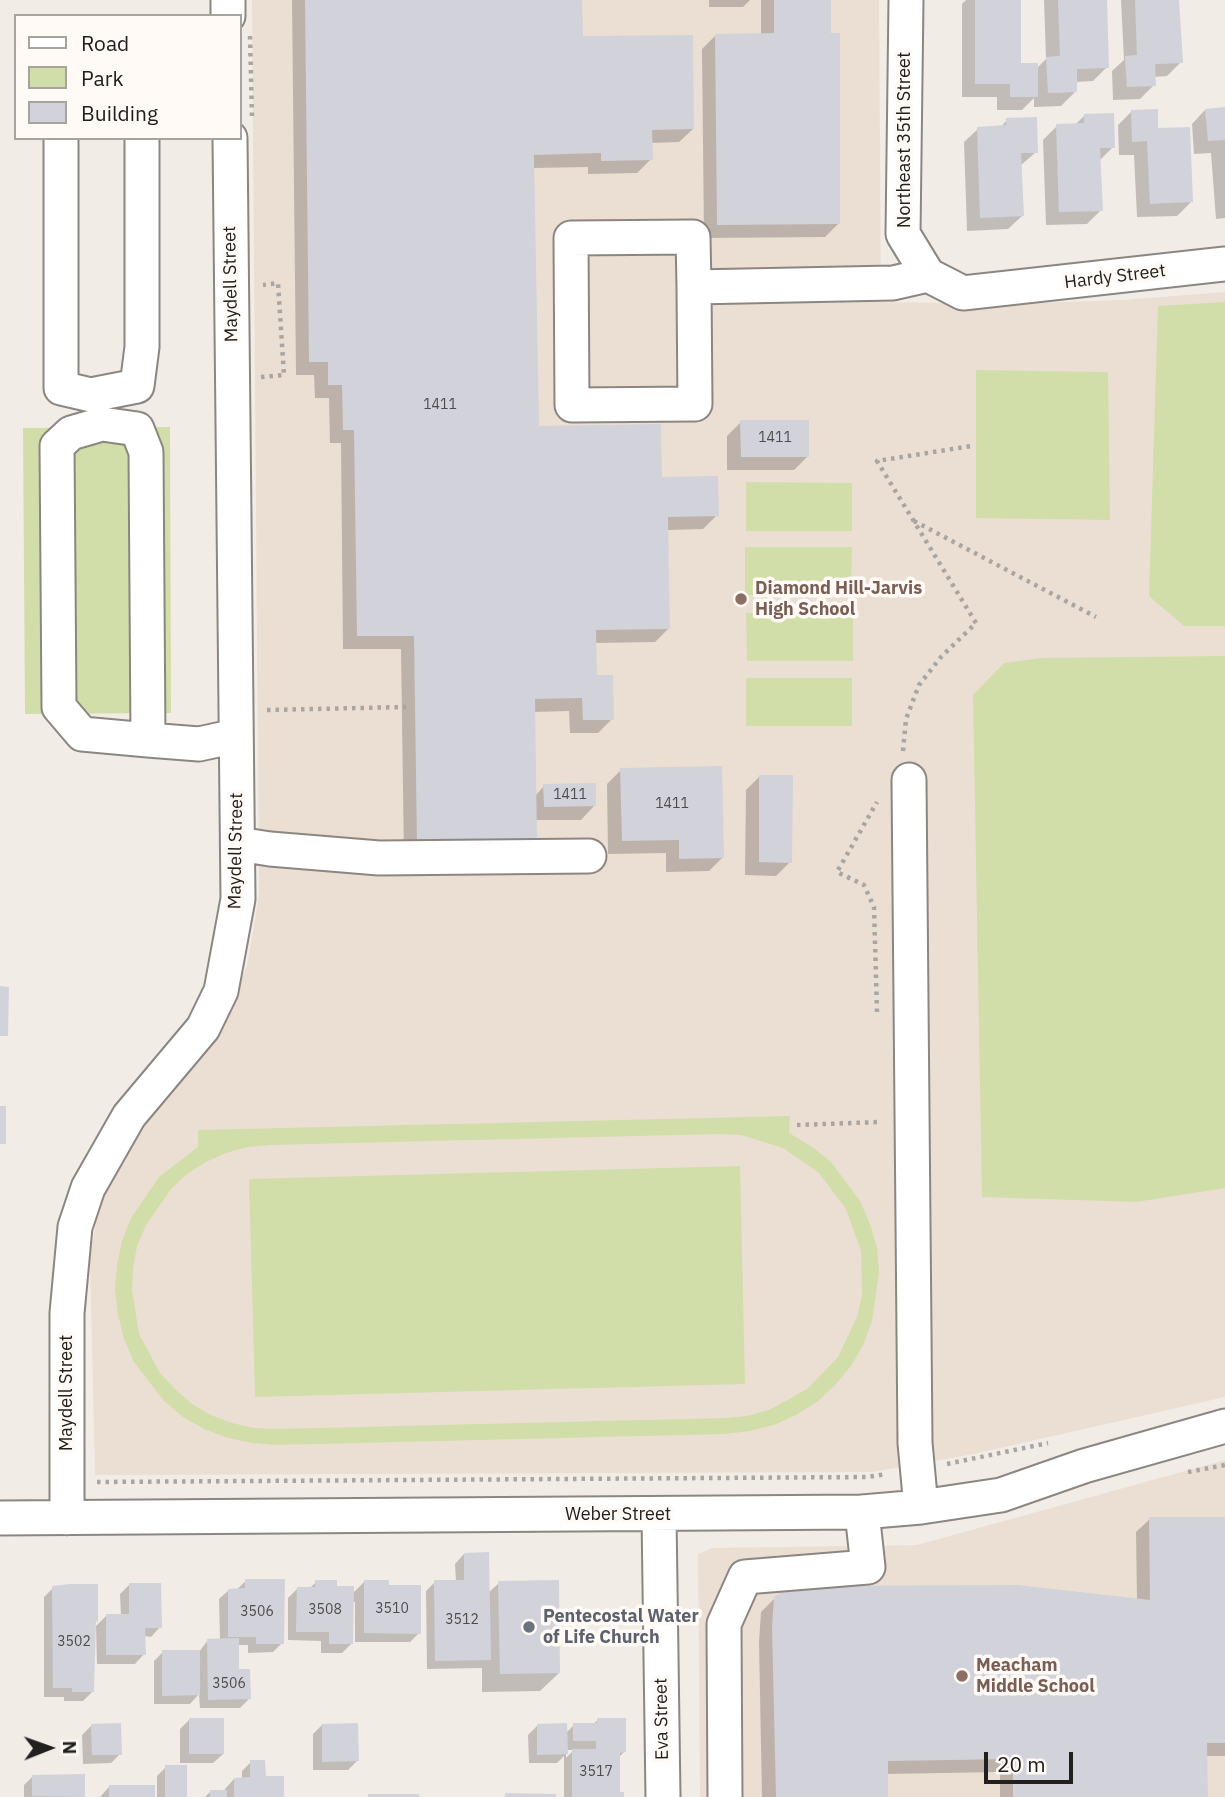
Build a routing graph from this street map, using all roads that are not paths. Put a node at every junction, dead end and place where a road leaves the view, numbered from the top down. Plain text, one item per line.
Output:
1 (906, 0) edge
2 (61, 140) edge
3 (142, 140) edge
4 (230, 140) edge
5 (1225, 264) edge
6 (928, 275) junction
7 (694, 287) junction
8 (236, 736) junction
9 (148, 740) junction
10 (909, 780) dead end
11 (238, 844) junction
12 (589, 856) dead end
13 (1225, 1426) edge
14 (921, 1507) junction
15 (862, 1512) junction
16 (659, 1515) junction
17 (0, 1518) edge
18 (67, 1518) junction
19 (663, 1797) edge
20 (725, 1797) edge

1 - 6 street, Northeast 35th Street
2 - 3 street
4 - 8 street, Maydell Street
5 - 6 street, Hardy Street
6 - 7 street
7 - 7 street
8 - 9 street
8 - 11 street, Maydell Street
9 - 9 street
10 - 14 street
11 - 12 street
11 - 18 street, Maydell Street
13 - 14 street, Weber Street
14 - 15 street, Weber Street
15 - 16 street, Weber Street
15 - 20 street
16 - 18 street, Weber Street
16 - 19 street, Eva Street
17 - 18 street, Weber Street

